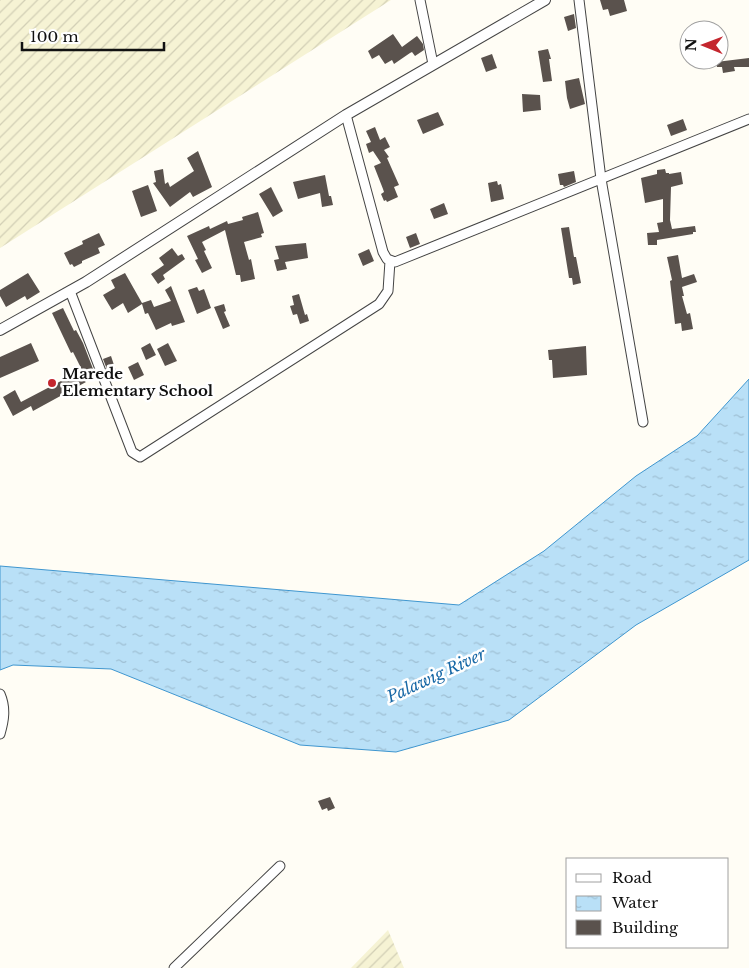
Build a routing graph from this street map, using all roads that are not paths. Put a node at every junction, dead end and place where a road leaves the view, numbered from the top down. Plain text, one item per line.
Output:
1 (420, 0) edge
2 (545, 0) edge
3 (580, 0) edge
4 (433, 64) junction
5 (346, 116) junction
6 (749, 119) edge
7 (602, 178) junction
8 (390, 262) junction
9 (70, 291) junction
10 (0, 330) edge
11 (643, 422) dead end
12 (0, 694) edge
13 (0, 734) edge
14 (280, 866) dead end
15 (174, 968) edge

1 - 4 street
2 - 4 street
3 - 7 street
4 - 5 street
5 - 8 street
5 - 9 street
6 - 7 street
7 - 8 street
7 - 11 street
8 - 9 street
9 - 10 street
12 - 13 street
14 - 15 street

